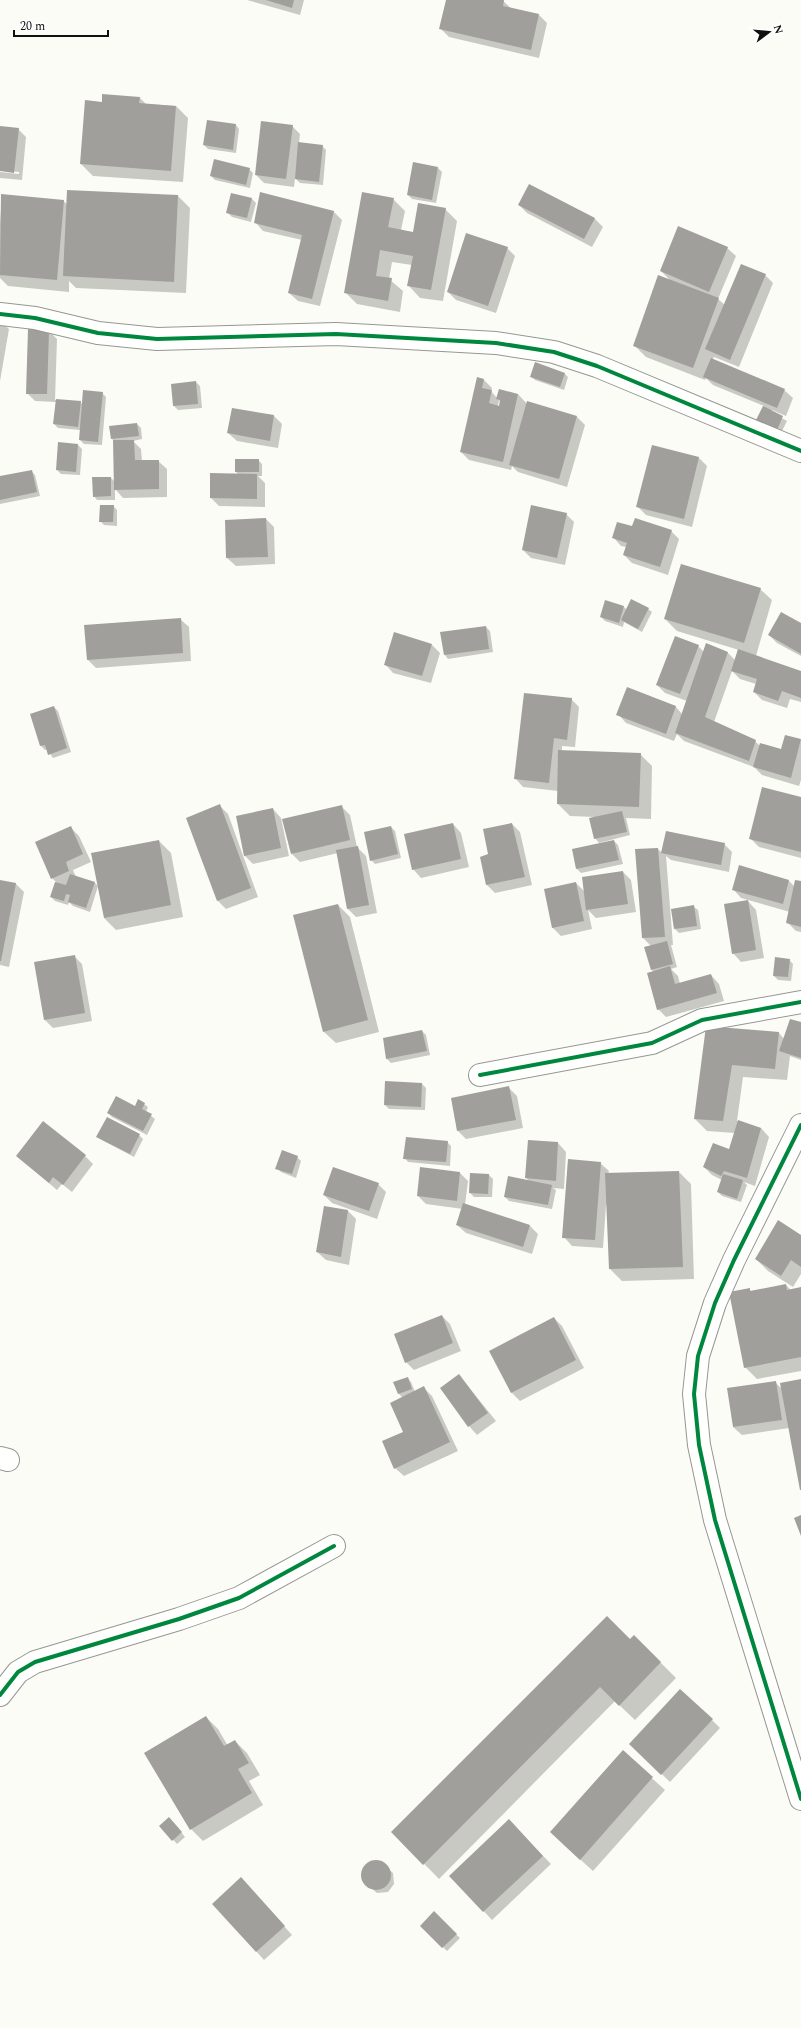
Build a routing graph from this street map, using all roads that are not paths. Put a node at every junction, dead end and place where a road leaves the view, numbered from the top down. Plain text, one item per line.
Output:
1 (0, 314) edge
2 (801, 451) edge
3 (801, 1002) edge
4 (480, 1076) dead end
5 (801, 1125) edge
6 (334, 1546) dead end
7 (0, 1695) edge
8 (801, 1799) edge

1 - 2 street
3 - 4 street
5 - 8 street
6 - 7 street

